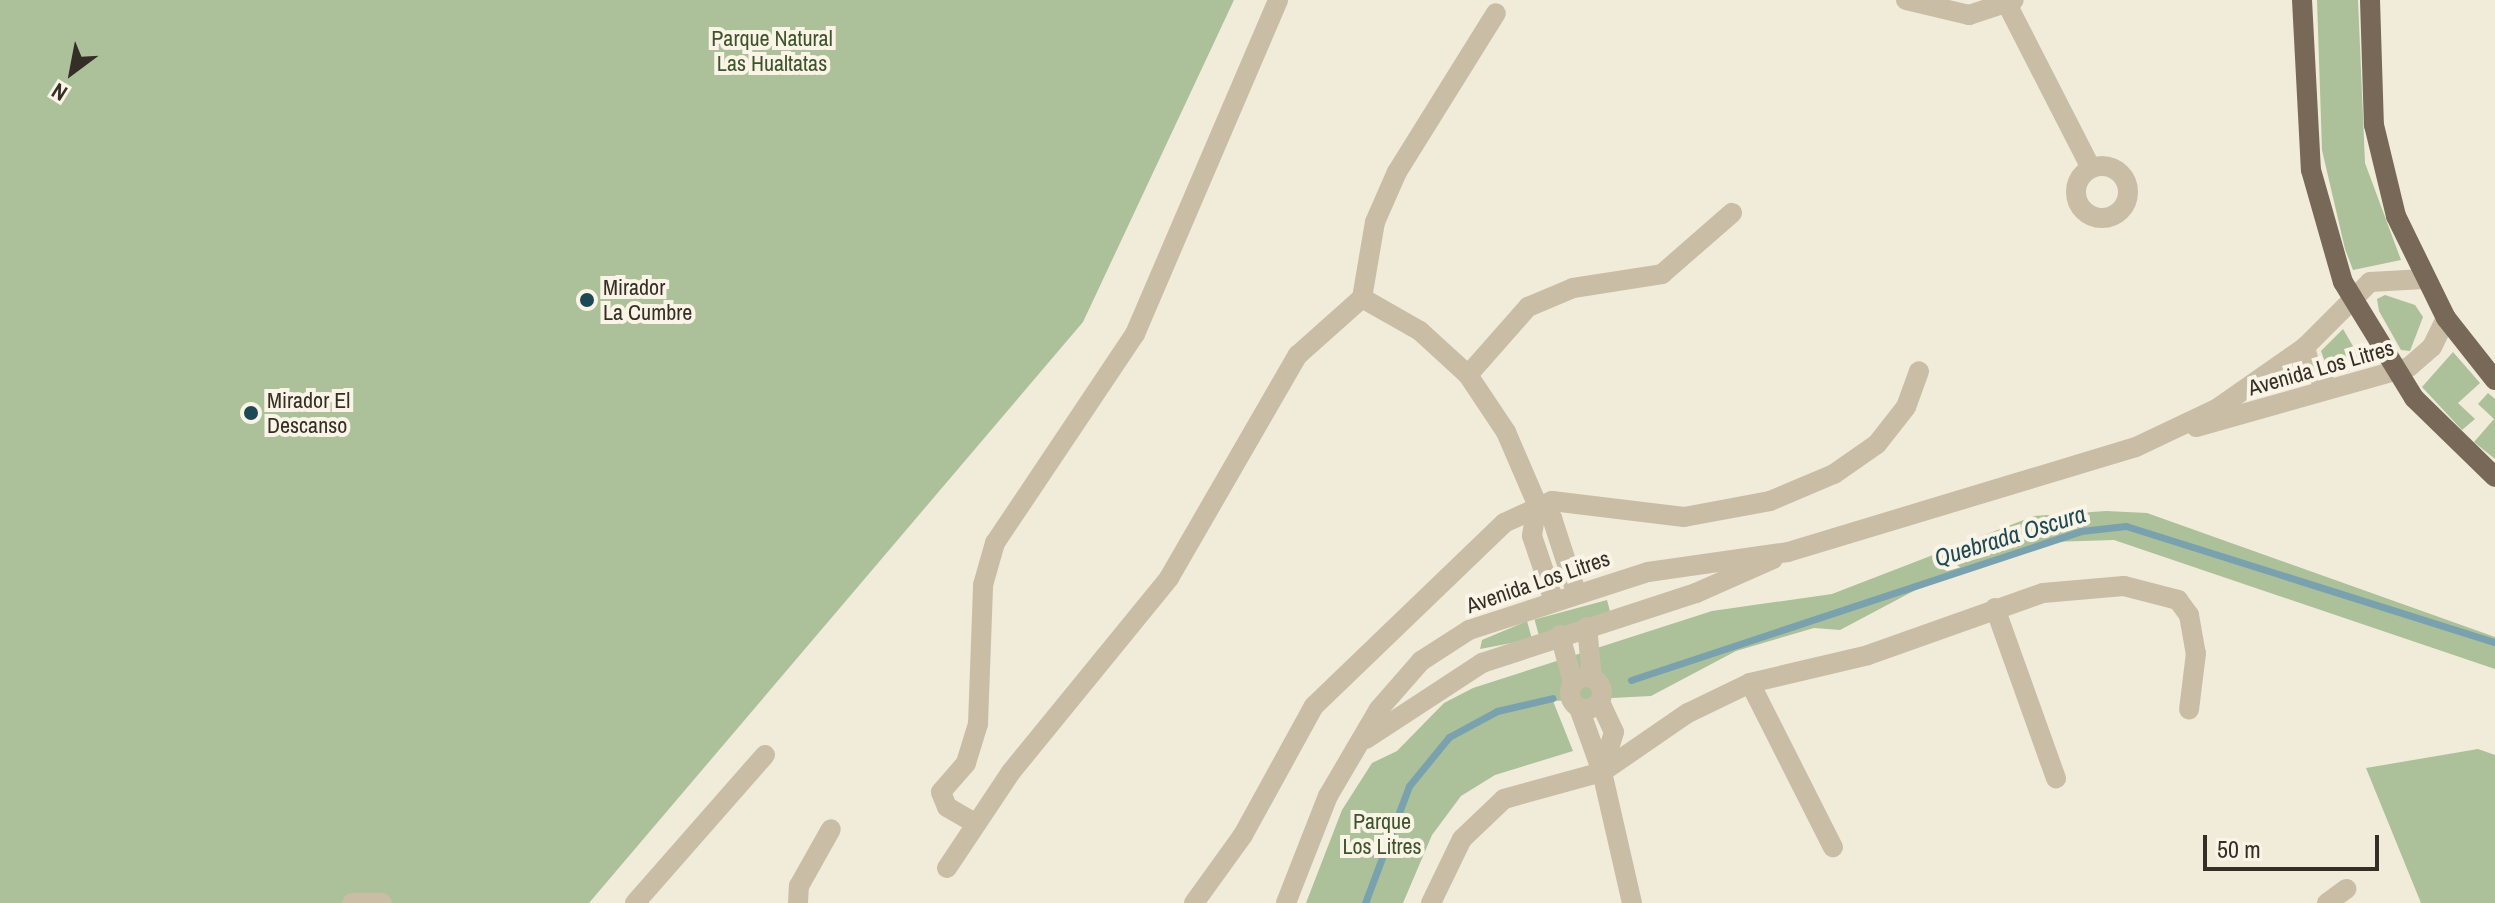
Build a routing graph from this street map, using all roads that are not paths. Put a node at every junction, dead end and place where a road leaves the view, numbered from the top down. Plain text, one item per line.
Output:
1 (1278, 0) edge
2 (1906, 0) edge
3 (2302, 0) edge
4 (2370, 0) edge
5 (2010, 2) edge
6 (1496, 13) dead end
7 (2091, 168) dead end
8 (1732, 213) dead end
9 (2424, 279) junction
10 (1362, 298) junction
11 (2351, 301) junction
12 (2446, 318) junction
13 (2305, 347) junction
14 (1919, 371) dead end
15 (2395, 373) junction
16 (1468, 375) junction
17 (2495, 380) edge
18 (2328, 386) junction
19 (2184, 429) junction
20 (2495, 477) edge
21 (1537, 504) junction
22 (1788, 552) junction
23 (1648, 572) junction
24 (1576, 592) junction
25 (1553, 598) junction
26 (1995, 608) junction
27 (1651, 609) junction
28 (1587, 627) junction
29 (1469, 630) junction
30 (1560, 635) junction
31 (1482, 663) junction
32 (1582, 680) junction
33 (1750, 683) junction
34 (1600, 702) junction
35 (1579, 708) junction
36 (2189, 710) dead end
37 (1354, 749) junction
38 (765, 755) dead end
39 (1602, 772) junction
40 (2056, 778) dead end
41 (973, 822) junction
42 (831, 829) dead end
43 (1833, 847) dead end
44 (947, 868) dead end
45 (2346, 889) dead end
46 (352, 903) edge
47 (382, 903) edge
48 (635, 903) edge
49 (798, 903) edge
50 (1194, 903) edge
51 (1286, 903) edge
52 (1431, 903) edge
53 (1632, 903) edge
54 (2327, 903) edge

1 - 41 street
2 - 5 street
3 - 11 main road
4 - 9 main road
5 - 7 street
6 - 10 street
8 - 16 street
9 - 11 street, Avenida Los Litres
9 - 12 main road
10 - 16 street
10 - 41 street
11 - 13 street, Avenida Los Litres
11 - 15 main road
12 - 15 street, Avenida Los Litres
12 - 17 main road
13 - 18 street
13 - 19 street, Avenida Los Litres
14 - 21 street
15 - 18 street, Avenida Los Litres
15 - 20 main road
16 - 21 street
18 - 19 street, Avenida Los Litres
19 - 22 street, Avenida Los Litres
21 - 24 street
21 - 25 street
21 - 50 street
22 - 23 street, Avenida Los Litres
22 - 27 street, Avenida Los Litres
23 - 24 street, Avenida Los Litres
23 - 27 street
24 - 25 street, Avenida Los Litres
25 - 29 street, Avenida Los Litres
26 - 33 street
26 - 36 street
26 - 40 street
27 - 28 street, Avenida Los Litres
28 - 30 street, Avenida Los Litres
28 - 32 street
29 - 31 street
29 - 37 street, Avenida Los Litres
30 - 31 street, Avenida Los Litres
30 - 32 street
31 - 37 street, Avenida Los Litres
32 - 34 street
32 - 35 street
33 - 39 street
33 - 43 street
34 - 35 street
34 - 39 street
35 - 39 street
37 - 51 street, Avenida Los Litres
38 - 48 street
39 - 52 street
39 - 53 street
41 - 44 street
42 - 49 street
45 - 54 street
46 - 47 street

